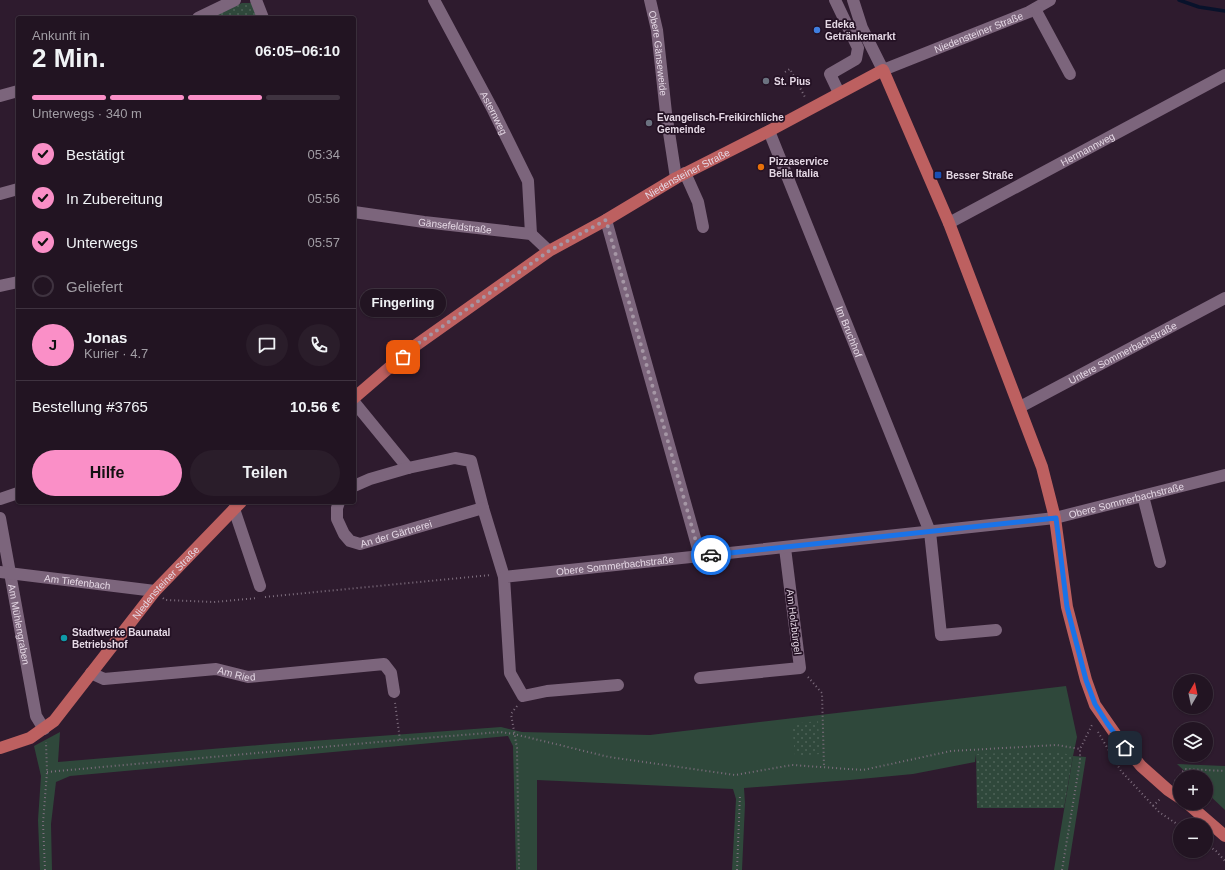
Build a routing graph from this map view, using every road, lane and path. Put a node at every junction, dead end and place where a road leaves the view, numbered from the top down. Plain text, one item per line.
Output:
1 (235, 0) edge
2 (256, 0) edge
3 (434, 0) edge
4 (650, 0) edge
5 (835, 0) edge
6 (853, 0) edge
7 (1050, 0) edge
8 (1036, 9) junction
9 (202, 16) edge
10 (262, 16) edge
11 (883, 70) junction
12 (785, 72) dead end
13 (1070, 74) dead end
14 (1225, 75) edge
15 (16, 92) edge
16 (839, 93) junction
17 (0, 96) edge
18 (812, 108) junction
19 (769, 131) junction
20 (681, 175) junction
21 (16, 190) edge
22 (0, 194) edge
23 (356, 212) edge
24 (606, 220) junction
25 (949, 223) junction
26 (703, 227) dead end
27 (531, 234) junction
28 (549, 251) junction
29 (16, 282) edge
30 (0, 286) edge
31 (1225, 298) edge
32 (356, 396) edge
33 (356, 404) edge
34 (1020, 407) junction
35 (408, 468) junction
36 (1225, 475) edge
37 (356, 485) edge
38 (16, 494) edge
39 (1143, 496) junction
40 (0, 499) edge
41 (338, 504) edge
42 (238, 505) edge
43 (483, 508) junction
44 (0, 518) edge
45 (1056, 518) junction
46 (930, 532) junction
47 (785, 548) junction
48 (700, 556) junction
49 (1160, 562) dead end
50 (5, 573) edge
51 (504, 577) junction
52 (260, 586) dead end
53 (155, 591) junction
54 (996, 630) dead end
55 (800, 668) junction
56 (91, 673) junction
57 (700, 678) dead end
58 (618, 685) dead end
59 (394, 692) joint
60 (523, 696) junction
61 (44, 729) junction
62 (514, 734) junction
63 (400, 740) junction
64 (0, 748) edge
65 (1080, 749) junction
66 (824, 767) junction
67 (1225, 771) edge
68 (47, 772) junction
69 (1168, 790) junction
70 (1173, 793) edge
71 (740, 795) dead end
72 (1153, 806) junction
73 (1195, 810) edge
74 (1173, 821) edge
75 (1225, 836) edge
76 (1213, 849) edge
77 (1225, 861) edge
78 (45, 870) edge
79 (520, 870) edge
80 (737, 870) edge
81 (1062, 870) edge

1 - 9 street
2 - 10 street
3 - 27 street, Asternweg
4 - 20 street, Obere Gänseweide
5 - 16 street
6 - 11 street
7 - 8 street, Niedensteiner Straße
8 - 11 street, Niedensteiner Straße
8 - 13 street
11 - 16 main road, Niedensteiner Straße
11 - 25 main road
12 - 18 path
14 - 25 street, Hermannweg
15 - 17 street
16 - 18 main road, Niedensteiner Straße
18 - 19 main road, Niedensteiner Straße
19 - 20 main road, Niedensteiner Straße
19 - 46 street, Im Bruchhof
20 - 24 main road, Niedensteiner Straße
20 - 26 street, Obere Gänseweide
21 - 22 street
23 - 27 street, Gänsefeldstraße
24 - 28 main road, Niedensteiner Straße
24 - 48 street
25 - 34 main road
27 - 28 street
28 - 32 main road, Niedensteiner Straße
29 - 30 street
31 - 34 street, Untere Sommerbachstraße
33 - 35 street
34 - 45 main road
35 - 37 street
35 - 43 street
36 - 39 street, Obere Sommerbachstraße
38 - 40 street
39 - 45 street, Obere Sommerbachstraße
39 - 49 street
41 - 43 street, An der Gärtnerei
42 - 52 street
42 - 53 main road, Niedensteiner Straße
43 - 51 street
44 - 50 street, Am Mühlengraben
45 - 46 street, Obere Sommerbachstraße
45 - 69 main road
46 - 47 street, Obere Sommerbachstraße
46 - 54 street, Im Bruchhof
47 - 48 street, Obere Sommerbachstraße
47 - 55 street, Am Holzbürgel
48 - 51 street, Obere Sommerbachstraße
50 - 53 street, Am Tiefenbach
50 - 61 street, Am Mühlengraben
51 - 53 path
51 - 60 street
53 - 56 main road, Niedensteiner Straße
55 - 57 street, Am Holzbürgel
55 - 66 path
56 - 59 street, Am Ried
56 - 61 main road, Niedensteiner Straße
58 - 60 street
59 - 63 path
60 - 62 path
61 - 64 main road, Niedensteiner Straße
61 - 68 path
62 - 63 path
62 - 66 path
62 - 79 path
63 - 68 path
65 - 66 path
65 - 72 path
65 - 81 path
67 - 69 path
68 - 78 path
69 - 70 main road
69 - 72 path
71 - 80 path
72 - 74 path
73 - 75 main road
76 - 77 path

